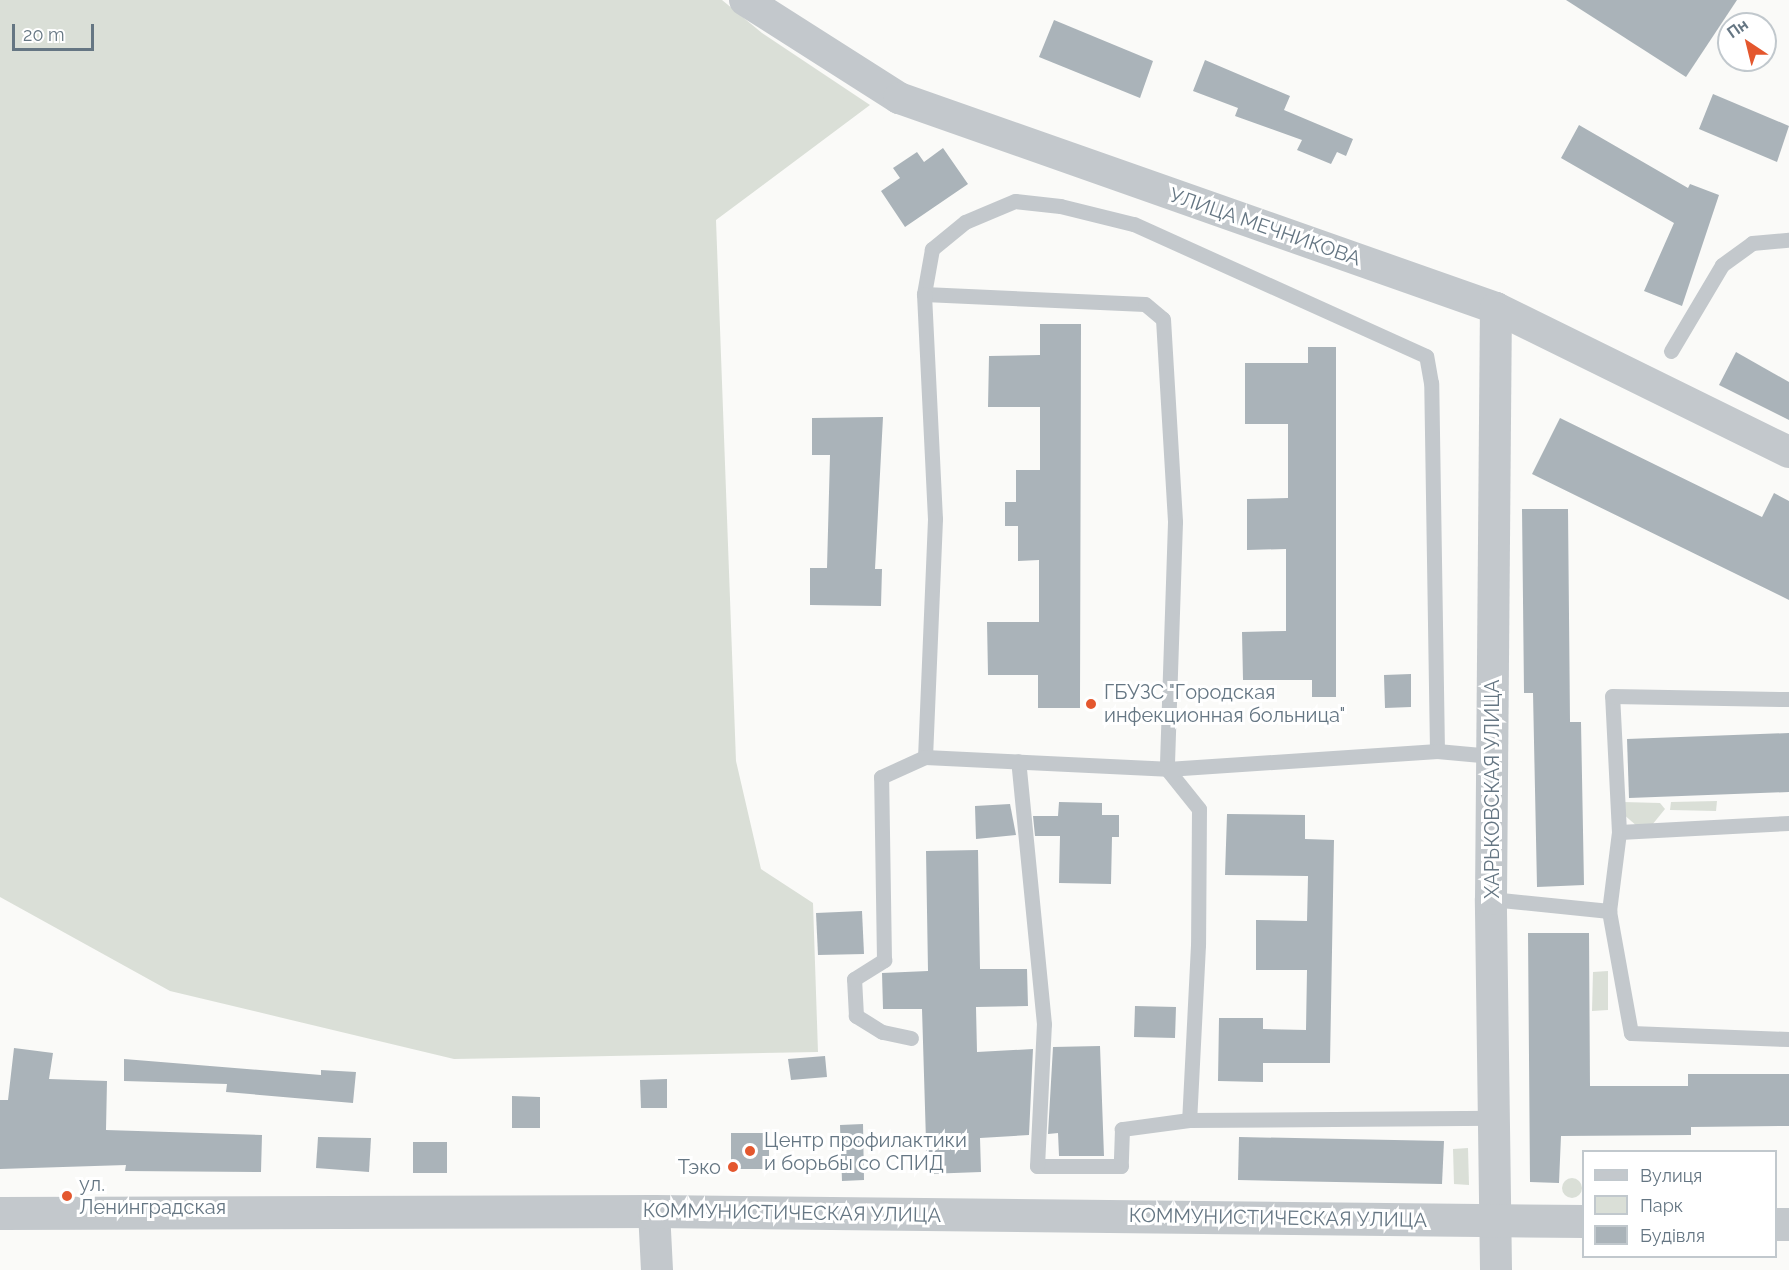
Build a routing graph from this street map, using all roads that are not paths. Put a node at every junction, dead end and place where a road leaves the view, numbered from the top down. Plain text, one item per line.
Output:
1 (745, 0) edge
2 (1789, 240) edge
3 (924, 294) junction
4 (1496, 308) junction
5 (1671, 351) dead end
6 (1789, 452) edge
7 (1789, 699) edge
8 (1437, 751) junction
9 (1492, 756) junction
10 (924, 757) junction
11 (1018, 762) junction
12 (1167, 769) junction
13 (1789, 823) edge
14 (1619, 832) junction
15 (1491, 899) junction
16 (1610, 911) junction
17 (911, 1038) dead end
18 (1789, 1039) edge
19 (1496, 1118) junction
20 (1189, 1120) junction
21 (654, 1211) junction
22 (0, 1213) edge
23 (1497, 1220) junction
24 (1582, 1221) edge
25 (657, 1270) edge
26 (1496, 1270) edge

1 - 4 street, УЛИЦА МЕЧНИКОВА
2 - 5 lane
3 - 8 lane
3 - 10 lane
3 - 12 lane
4 - 6 street, УЛИЦА МЕЧНИКОВА
4 - 9 street, ХАРЬКОВСКАЯ УЛИЦА
7 - 14 lane
8 - 9 lane
8 - 12 lane
9 - 15 street, ХАРЬКОВСКАЯ УЛИЦА
10 - 11 lane
10 - 17 lane
11 - 12 lane
11 - 20 lane
12 - 20 lane
13 - 14 lane
14 - 16 lane
15 - 16 lane
15 - 19 street, ХАРЬКОВСКАЯ УЛИЦА
16 - 18 lane
19 - 20 lane
19 - 23 street, ХАРЬКОВСКАЯ УЛИЦА
21 - 22 street, КОММУНИСТИЧЕСКАЯ УЛИЦА
21 - 23 street, КОММУНИСТИЧЕСКАЯ УЛИЦА
21 - 25 street
23 - 24 street, КОММУНИСТИЧЕСКАЯ УЛИЦА
23 - 26 street, ХАРЬКОВСКАЯ УЛИЦА

